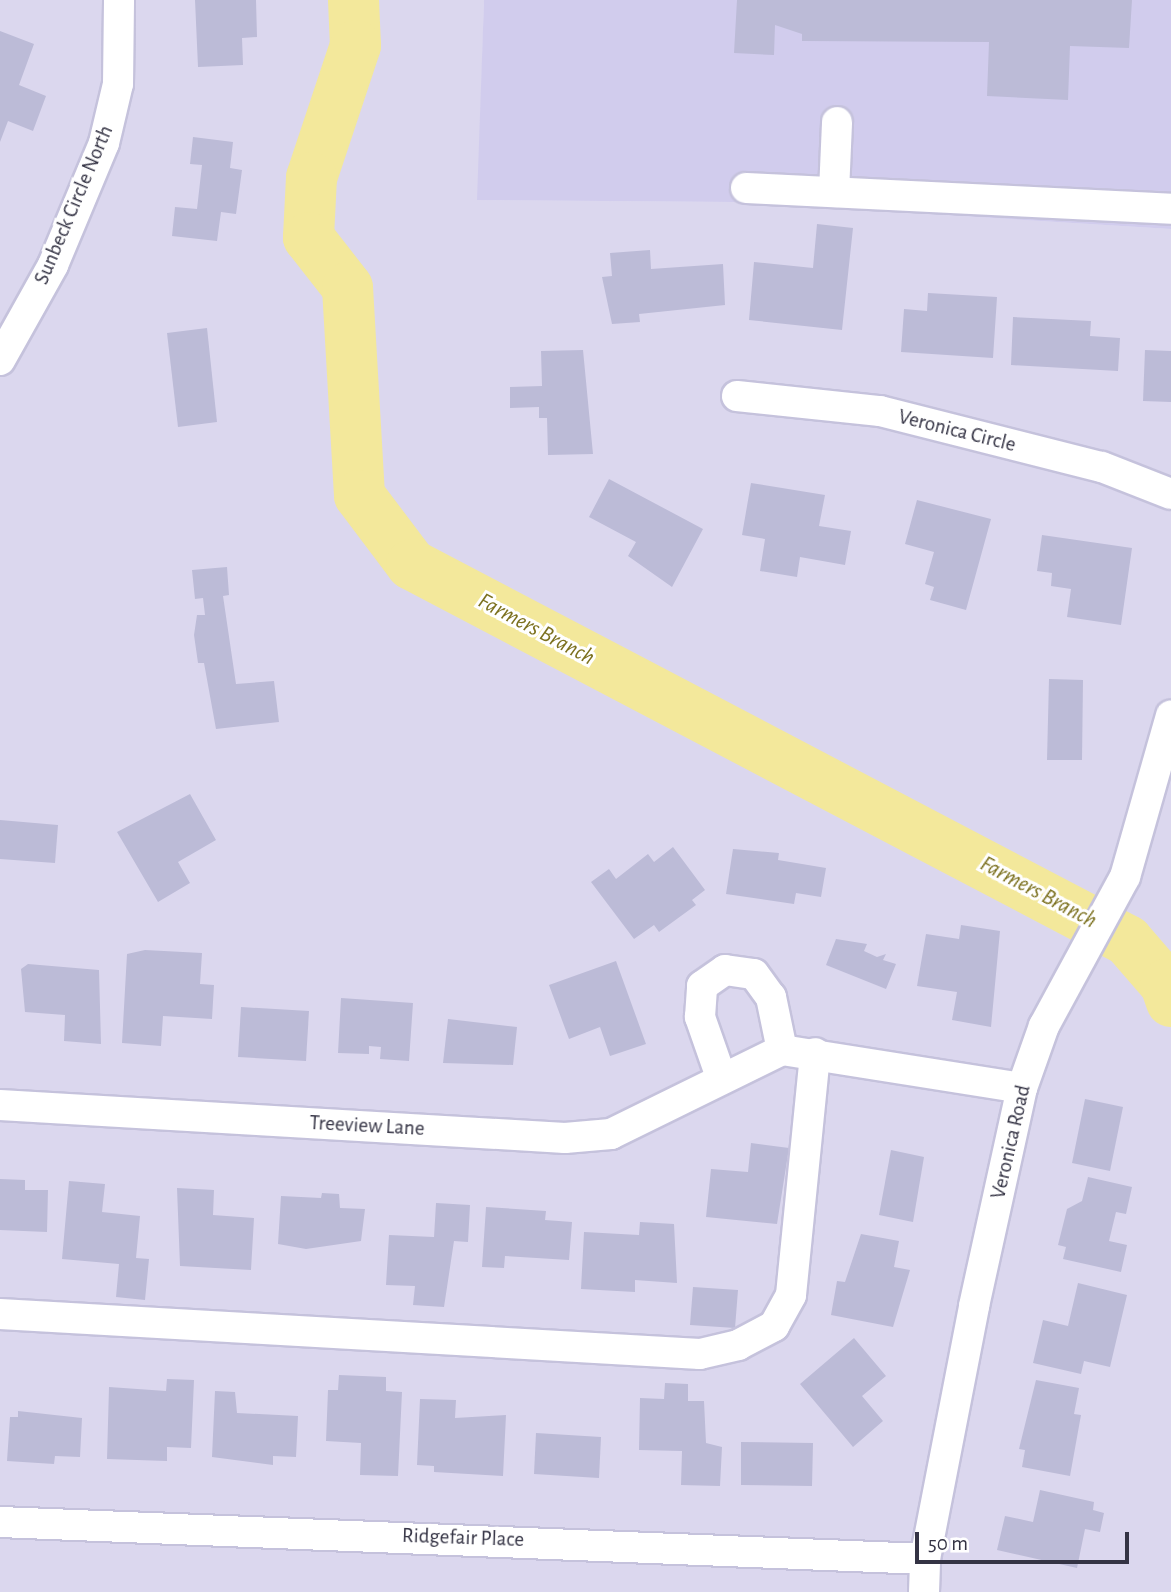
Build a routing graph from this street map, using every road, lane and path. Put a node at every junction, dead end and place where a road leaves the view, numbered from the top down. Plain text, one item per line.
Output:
1 (119, 0) edge
2 (837, 122) dead end
3 (746, 188) dead end
4 (834, 192) junction
5 (1171, 209) edge
6 (0, 360) edge
7 (737, 396) dead end
8 (1171, 494) edge
9 (1171, 715) edge
10 (782, 1050) junction
11 (815, 1053) junction
12 (721, 1077) junction
13 (1022, 1088) junction
14 (0, 1105) edge
15 (0, 1314) edge
16 (0, 1522) edge
17 (925, 1559) junction
18 (925, 1592) edge

1 - 6 street, Sunbeck Circle North
2 - 4 street
3 - 4 street
4 - 5 street
7 - 8 street, Veronica Circle
9 - 13 street, Veronica Road
10 - 11 street, Treeview Lane
10 - 12 street, Treeview Lane
10 - 12 street
11 - 13 street, Treeview Lane
11 - 15 street
12 - 14 street, Treeview Lane
13 - 17 street, Veronica Road
16 - 17 street, Ridgefair Place
17 - 18 street, Veronica Road

